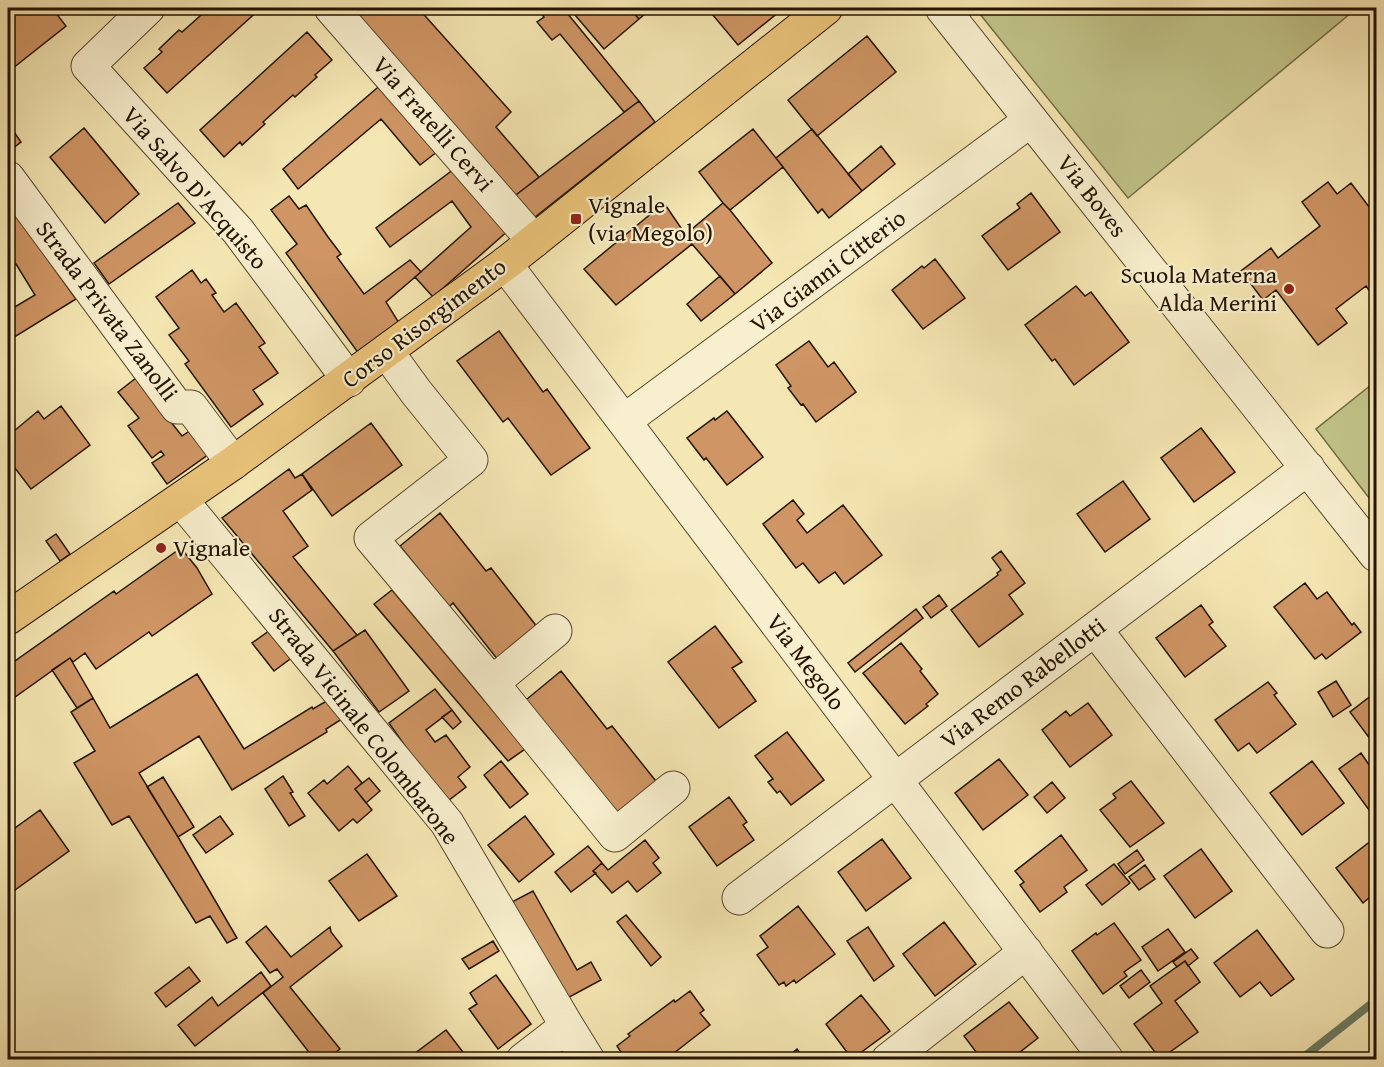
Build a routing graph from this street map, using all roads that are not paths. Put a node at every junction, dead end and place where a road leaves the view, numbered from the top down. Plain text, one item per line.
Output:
1 (148, 8) edge
2 (331, 8) edge
3 (942, 8) edge
4 (817, 10) edge
5 (1031, 120) junction
6 (8, 178) edge
7 (534, 241) junction
8 (505, 264) junction
9 (387, 352) junction
10 (349, 380) junction
11 (624, 421) junction
12 (233, 463) junction
13 (1308, 468) junction
14 (182, 500) junction
15 (1377, 555) edge
16 (8, 618) edge
17 (1095, 629) junction
18 (555, 630) dead end
19 (492, 683) junction
20 (895, 780) junction
21 (673, 788) dead end
22 (739, 898) dead end
23 (1327, 932) dead end
24 (1026, 952) junction
25 (567, 1026) junction
26 (523, 1059) edge
27 (588, 1059) edge
28 (888, 1059) edge
29 (1107, 1059) edge

1 - 10 street, Via Salvo D'Acquisto
2 - 7 street, Via Fratelli Cervi
3 - 5 street, Via Boves
4 - 7 main road, Corso Risorgimento
5 - 11 street, Via Gianni Citterio
5 - 13 street, Via Boves
6 - 12 street, Strada Privata Zanolli
7 - 8 main road, Corso Risorgimento
8 - 9 main road, Corso Risorgimento
8 - 11 street, Via Megolo
9 - 10 main road, Corso Risorgimento
9 - 19 street
10 - 12 main road, Corso Risorgimento
11 - 20 street, Via Megolo
12 - 14 main road, Corso Risorgimento
13 - 15 street, Via Boves
13 - 17 street, Via Remo Rabellotti
14 - 16 main road, Corso Risorgimento
14 - 25 street, Strada Vicinale Colombarone
17 - 20 street, Via Remo Rabellotti
17 - 23 street
18 - 19 street
19 - 21 street
20 - 22 street, Via Remo Rabellotti
20 - 24 street, Via Megolo
24 - 28 street
24 - 29 street, Via Megolo
25 - 26 street
25 - 27 street, Strada Vicinale Colombarone

